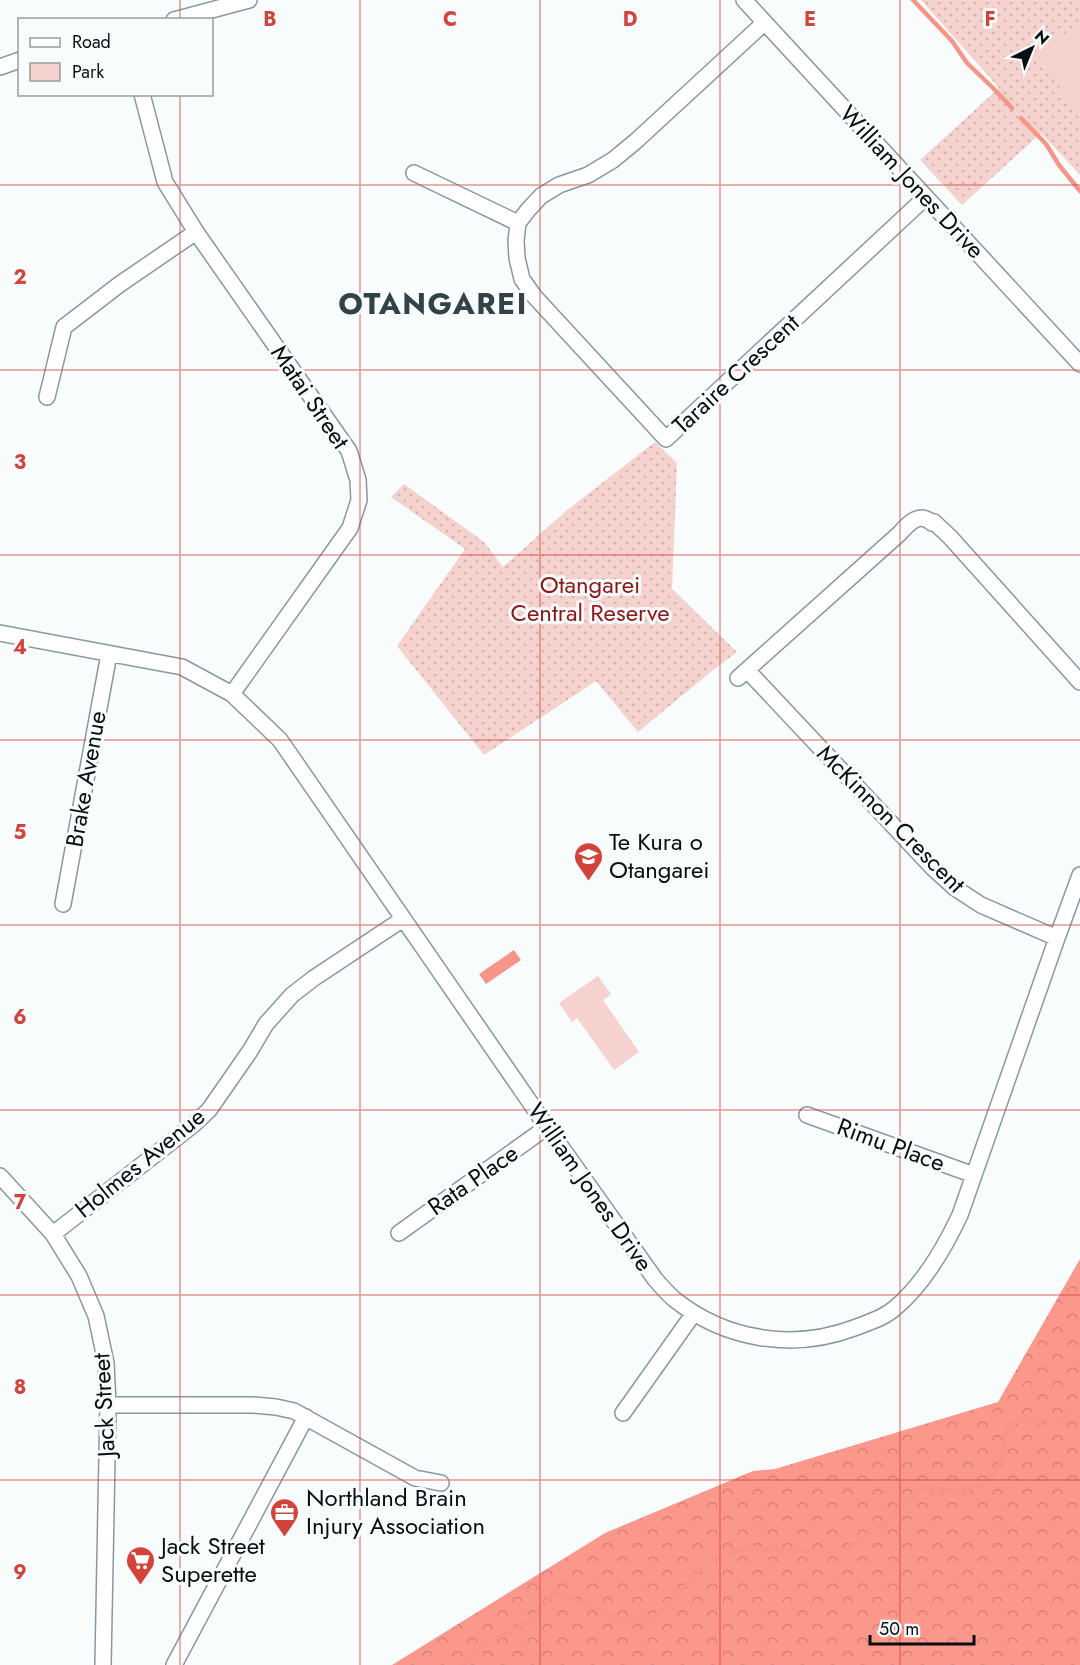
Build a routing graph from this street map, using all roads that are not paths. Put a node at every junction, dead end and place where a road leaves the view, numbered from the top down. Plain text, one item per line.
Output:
1 (249, 0) edge
2 (744, 0) edge
3 (182, 18) edge
4 (764, 23) junction
5 (18, 61) edge
6 (0, 68) edge
7 (143, 96) edge
8 (414, 173) dead end
9 (926, 197) junction
10 (518, 223) junction
11 (196, 232) junction
12 (1080, 364) edge
13 (47, 397) dead end
14 (0, 633) edge
15 (110, 654) junction
16 (1080, 682) edge
17 (232, 694) junction
18 (1080, 875) edge
19 (63, 904) dead end
20 (403, 919) junction
21 (1057, 938) junction
22 (807, 1115) dead end
23 (547, 1127) junction
24 (974, 1175) junction
25 (0, 1176) edge
26 (399, 1233) dead end
27 (53, 1234) junction
28 (694, 1313) junction
29 (108, 1405) junction
30 (624, 1413) dead end
31 (306, 1417) junction
32 (441, 1483) dead end
33 (103, 1665) edge
34 (174, 1665) edge

1 - 3 street
2 - 4 street, William Jones Drive
4 - 9 street, William Jones Drive
4 - 10 street
5 - 6 street
7 - 11 street, Matai Street
8 - 10 street
9 - 10 street, Taraire Crescent
9 - 12 street, William Jones Drive
11 - 13 street
11 - 17 street, Matai Street
14 - 15 street, William Jones Drive
15 - 17 street, William Jones Drive
15 - 19 street, Brake Avenue
16 - 21 street, McKinnon Crescent
17 - 20 street, William Jones Drive
18 - 21 street, William Jones Drive
20 - 23 street, William Jones Drive
20 - 27 street, Holmes Avenue
21 - 24 street, William Jones Drive
22 - 24 street, Rimu Place
23 - 26 street, Rata Place
23 - 28 street, William Jones Drive
24 - 28 street, William Jones Drive
25 - 27 street, Jack Street
27 - 29 street, Jack Street
28 - 30 street
29 - 31 street
29 - 33 street, Jack Street
31 - 32 street
31 - 34 street

